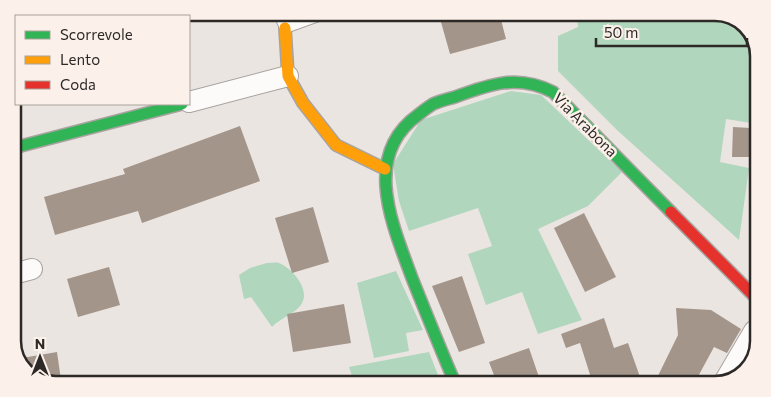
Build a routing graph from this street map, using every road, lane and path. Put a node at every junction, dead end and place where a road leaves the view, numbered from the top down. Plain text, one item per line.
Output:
1 (283, 22) edge
2 (303, 22) edge
3 (285, 28) junction
4 (288, 76) junction
5 (190, 102) edge
6 (178, 105) edge
7 (21, 146) edge
8 (385, 169) junction
9 (32, 269) dead end
10 (21, 272) edge
11 (750, 292) edge
12 (750, 338) edge
13 (730, 372) edge
14 (452, 376) edge

1 - 3 lane
2 - 3 lane
3 - 4 main road
4 - 5 street
4 - 8 main road
6 - 7 main road
8 - 11 main road, Via Arabona
8 - 14 main road, Via Arabona
9 - 10 street
12 - 13 street

